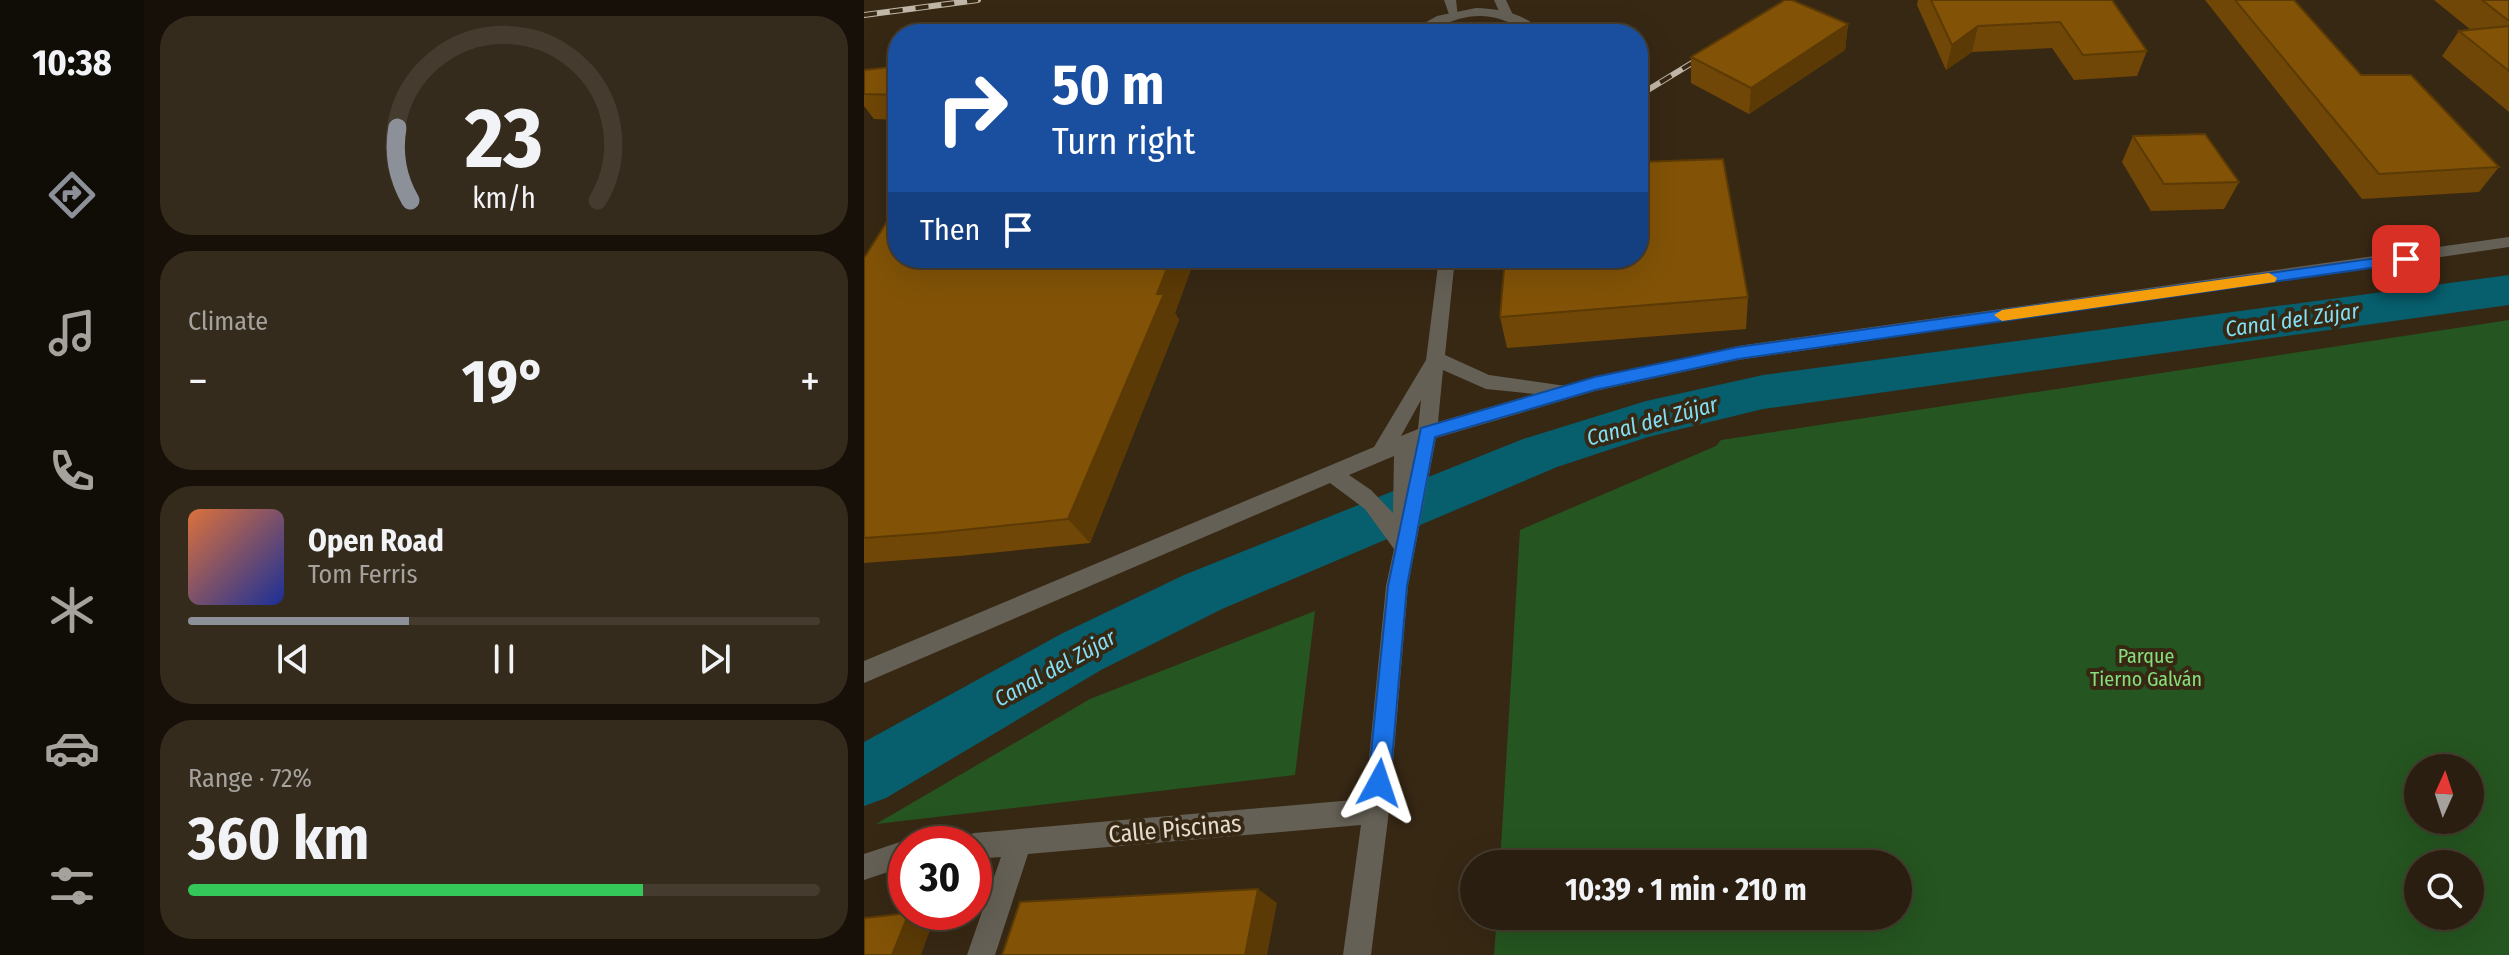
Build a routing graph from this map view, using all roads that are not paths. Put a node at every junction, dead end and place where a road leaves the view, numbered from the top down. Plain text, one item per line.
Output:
1 (1450, 0) edge
2 (1500, 0) edge
3 (1454, 14) junction
4 (1507, 15) junction
5 (1425, 24) edge
6 (1530, 24) edge
7 (2509, 242) edge
8 (1446, 268) edge
9 (1436, 359) junction
10 (1571, 391) junction
11 (1405, 442) junction
12 (1426, 442) junction
13 (1382, 451) junction
14 (1329, 473) junction
15 (1404, 544) junction
16 (864, 672) edge
17 (1376, 811) junction
18 (1019, 842) junction
19 (992, 844) edge
20 (888, 859) edge
21 (864, 867) edge
22 (981, 955) edge
23 (1357, 955) edge

1 - 3 street
2 - 4 street
3 - 4 street
3 - 5 street
4 - 6 street
7 - 10 street
8 - 9 street
9 - 10 street
9 - 12 street
9 - 13 street
10 - 12 street
11 - 12 street
11 - 13 street
11 - 15 street
12 - 15 street
13 - 14 street
14 - 15 street
14 - 16 street
15 - 17 street
17 - 18 street, Calle Piscinas
17 - 23 street
18 - 19 street, Calle Piscinas
18 - 22 street
20 - 21 street

